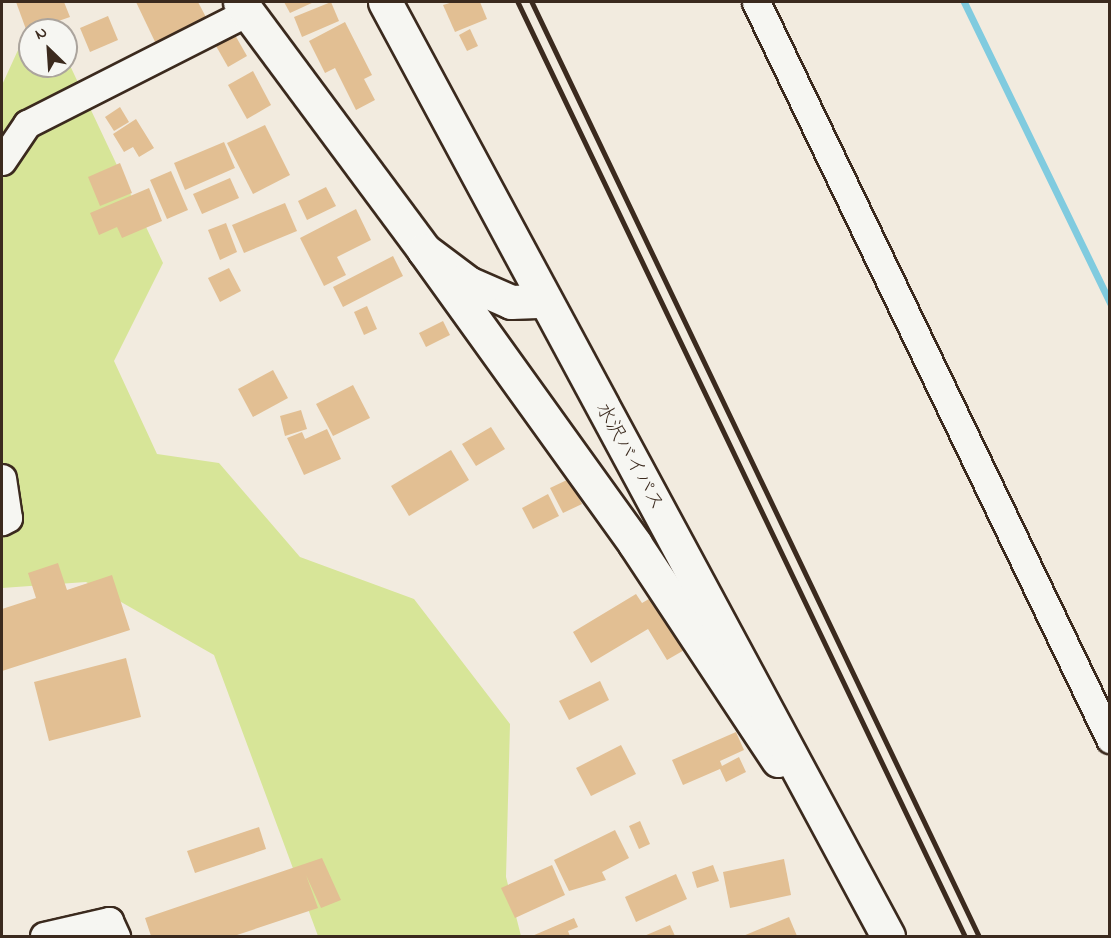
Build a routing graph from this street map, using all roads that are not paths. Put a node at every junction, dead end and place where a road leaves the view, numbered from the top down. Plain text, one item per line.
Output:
1 (385, 2) edge
2 (756, 2) edge
3 (244, 7) edge
4 (2, 161) edge
5 (424, 250) junction
6 (544, 301) junction
7 (2, 478) edge
8 (2, 521) edge
9 (1110, 739) edge
10 (881, 923) edge
11 (44, 936) edge
12 (116, 936) edge

1 - 6 main road, 水沢バイパス
2 - 9 street
3 - 4 street
3 - 5 main road
5 - 6 main road
5 - 10 main road
6 - 10 main road, 水沢バイパス
7 - 8 street
11 - 12 street

